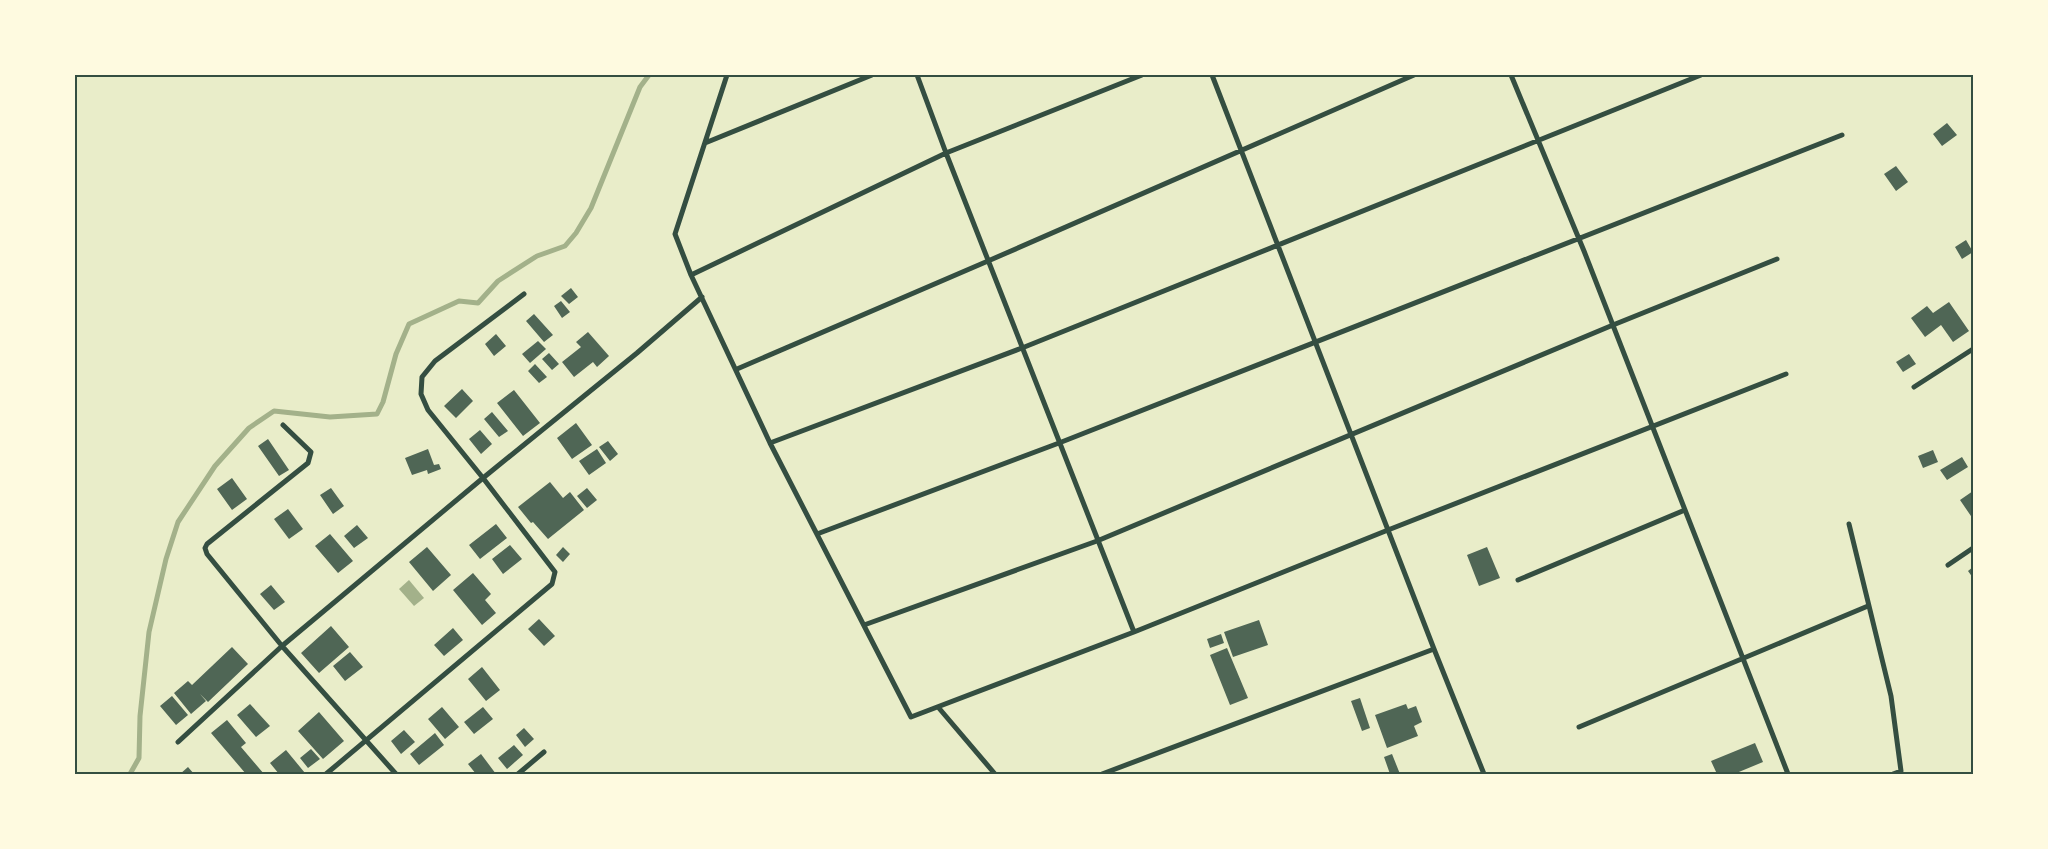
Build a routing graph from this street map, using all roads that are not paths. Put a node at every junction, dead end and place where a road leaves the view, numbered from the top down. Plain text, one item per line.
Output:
1 (727, 75) edge
2 (872, 75) edge
3 (917, 75) edge
4 (1142, 75) edge
5 (1212, 75) edge
6 (1414, 75) edge
7 (1511, 75) edge
8 (1702, 75) edge
9 (1842, 135) dead end
10 (1538, 140) junction
11 (704, 143) junction
12 (1242, 151) junction
13 (946, 153) junction
14 (1579, 239) junction
15 (1277, 244) junction
16 (1777, 259) dead end
17 (988, 261) junction
18 (692, 275) junction
19 (524, 294) dead end
20 (702, 296) junction
21 (1612, 325) junction
22 (1316, 343) junction
23 (1022, 348) junction
24 (1973, 349) edge
25 (737, 369) junction
26 (1786, 374) dead end
27 (1914, 388) dead end
28 (283, 425) dead end
29 (1652, 427) junction
30 (1351, 435) junction
31 (770, 443) junction
32 (1059, 444) junction
33 (483, 478) junction
34 (1685, 510) junction
35 (1849, 524) dead end
36 (1388, 530) junction
37 (817, 534) junction
38 (1097, 541) junction
39 (1973, 548) edge
40 (1948, 565) dead end
41 (1518, 580) dead end
42 (1868, 606) junction
43 (864, 625) junction
44 (1134, 632) junction
45 (282, 646) junction
46 (1434, 649) junction
47 (1743, 660) junction
48 (938, 706) junction
49 (1579, 727) dead end
50 (366, 740) junction
51 (178, 742) dead end
52 (544, 752) dead end
53 (1902, 772) edge
54 (326, 774) edge
55 (396, 774) edge
56 (518, 774) edge
57 (995, 774) edge
58 (1102, 774) edge
59 (1484, 774) edge
60 (1788, 774) edge
61 (1893, 774) edge

1 - 11 street
2 - 11 street
3 - 13 street
4 - 13 street
5 - 12 street
6 - 12 street
7 - 10 street
8 - 10 street
9 - 14 street
10 - 14 street
10 - 15 street
11 - 18 street
12 - 15 street
12 - 17 street
13 - 17 street
13 - 18 street
14 - 21 street
14 - 22 street
15 - 22 street
15 - 23 street
16 - 21 street
17 - 23 street
17 - 25 street
18 - 20 street
19 - 33 street
20 - 25 street
20 - 33 street
21 - 29 street
21 - 30 street
22 - 30 street
22 - 32 street
23 - 31 street
23 - 32 street
24 - 27 street
25 - 31 street
26 - 29 street
28 - 45 street
29 - 34 street
29 - 36 street
30 - 36 street
30 - 38 street
31 - 37 street
32 - 37 street
32 - 38 street
33 - 45 street
33 - 50 street
34 - 41 street
34 - 47 street
35 - 42 street
36 - 44 street
36 - 46 street
37 - 43 street
38 - 43 street
38 - 44 street
39 - 40 street
42 - 47 street
42 - 53 street
43 - 48 street
44 - 48 street
45 - 50 street
45 - 51 street
46 - 58 street
46 - 59 street
47 - 49 street
47 - 60 street
48 - 57 street
50 - 54 street
50 - 55 street
52 - 56 street
53 - 61 street

